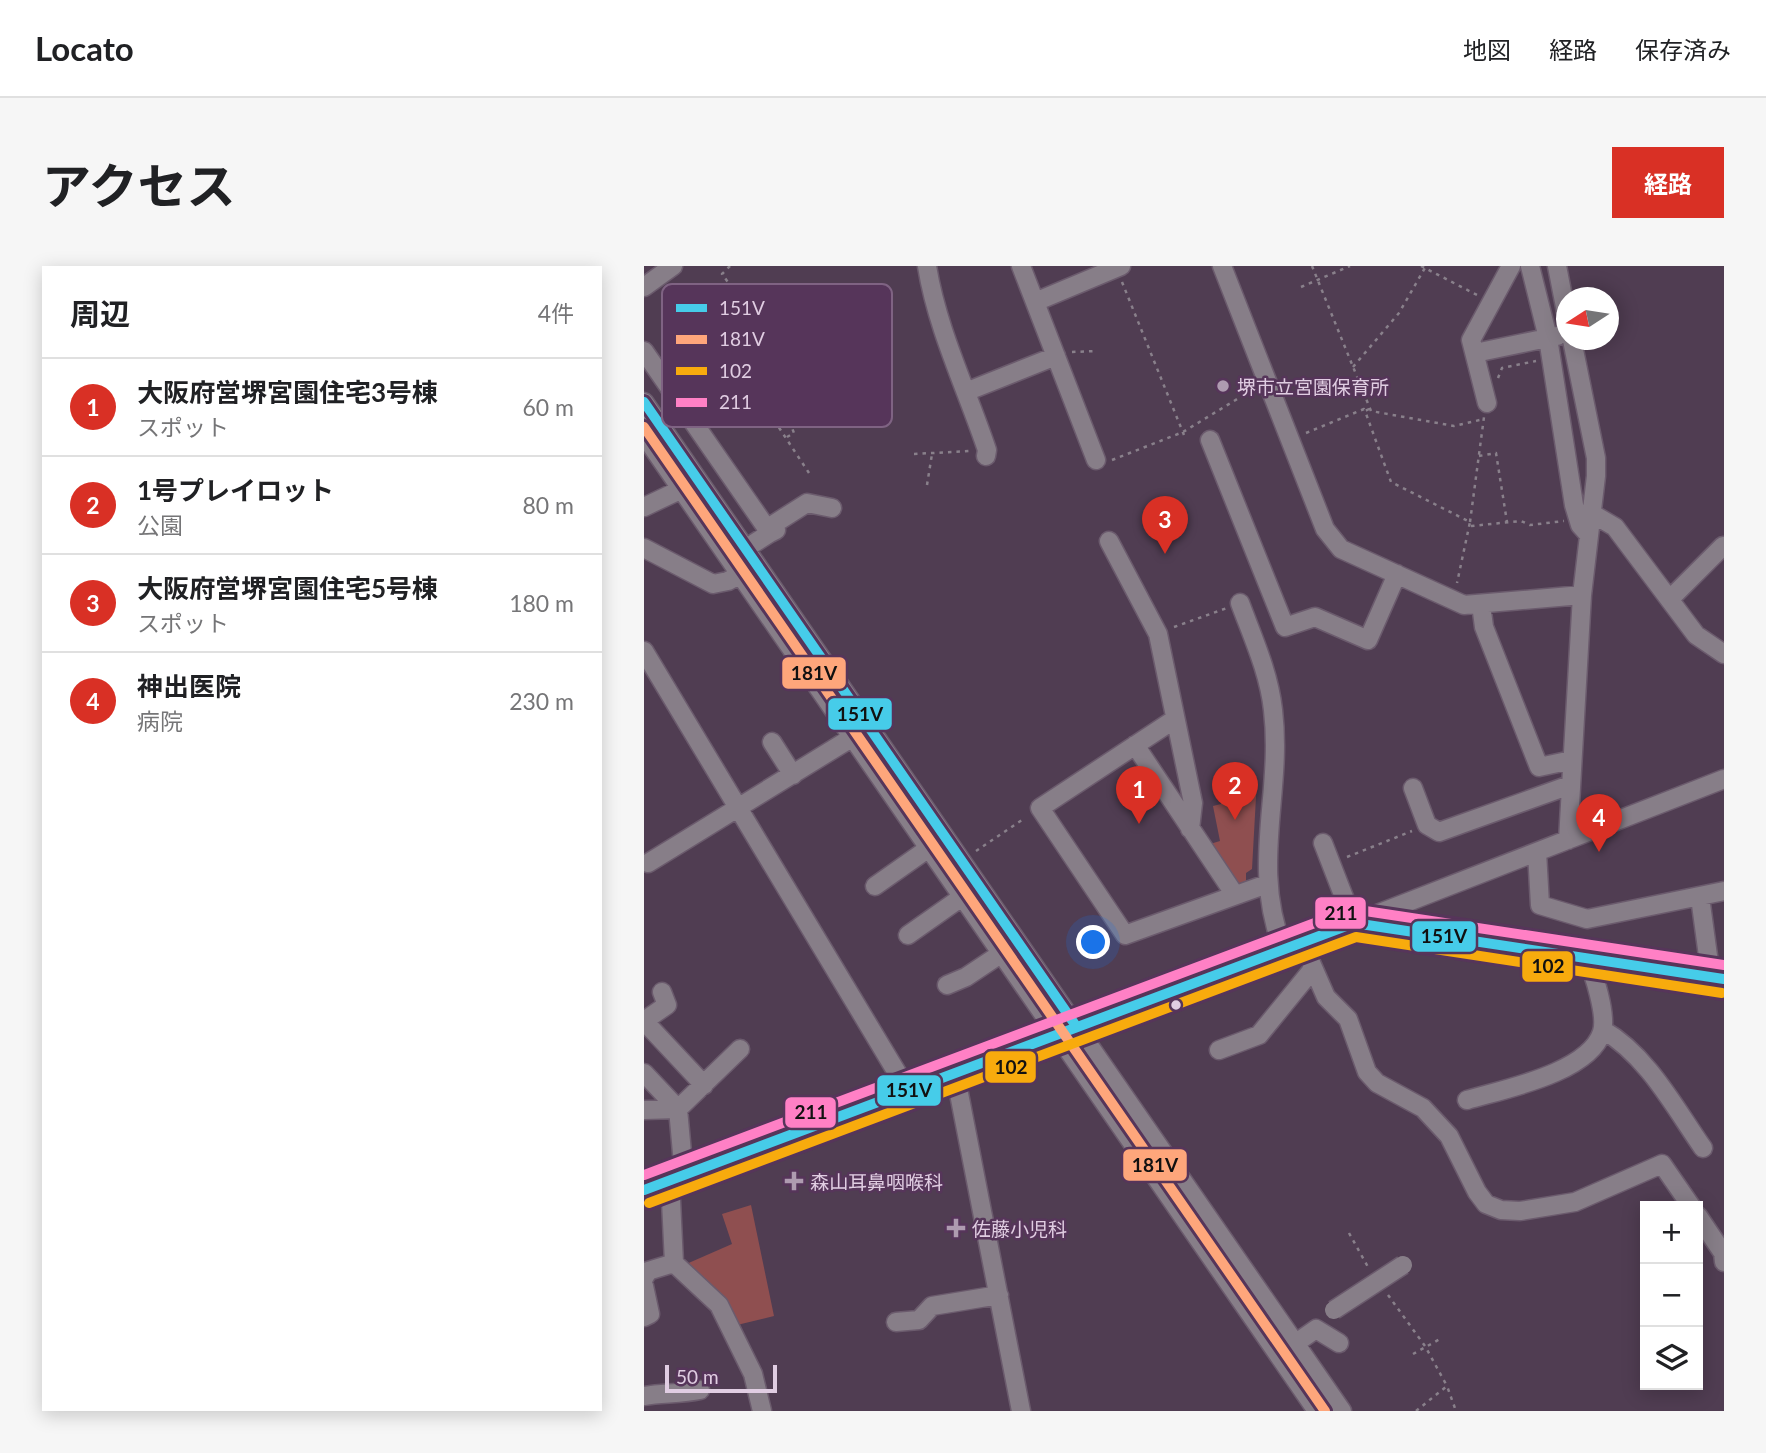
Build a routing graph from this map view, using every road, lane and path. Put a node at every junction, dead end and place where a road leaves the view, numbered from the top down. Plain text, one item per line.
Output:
1 (673, 266) edge
2 (730, 266) edge
3 (927, 266) edge
4 (1021, 266) edge
5 (1222, 266) edge
6 (1312, 266) edge
7 (1350, 266) edge
8 (1511, 266) edge
9 (1530, 266) edge
10 (1557, 266) edge
11 (1119, 267) edge
12 (1424, 267) edge
13 (1317, 279) junction
14 (730, 284) edge
15 (644, 287) edge
16 (1301, 287) dead end
17 (1561, 287) edge
18 (1035, 302) junction
19 (1491, 303) junction
20 (1556, 336) edge
21 (1548, 338) junction
22 (1574, 350) edge
23 (644, 351) edge
24 (1096, 351) dead end
25 (1475, 354) junction
26 (1056, 356) junction
27 (1551, 358) junction
28 (1353, 367) junction
29 (662, 377) edge
30 (1267, 381) junction
31 (968, 391) junction
32 (644, 402) edge
33 (1370, 409) junction
34 (1365, 411) junction
35 (1485, 411) junction
36 (697, 427) edge
37 (780, 427) edge
38 (791, 427) edge
39 (1183, 433) junction
40 (644, 435) edge
41 (787, 438) junction
42 (1210, 440) dead end
43 (1290, 440) junction
44 (987, 453) joint
45 (914, 454) dead end
46 (932, 454) junction
47 (1479, 456) junction
48 (1101, 461) joint
49 (809, 473) dead end
50 (927, 485) dead end
51 (682, 489) junction
52 (644, 507) edge
53 (832, 508) dead end
54 (1470, 522) junction
55 (1507, 522) junction
56 (1586, 522) junction
57 (1469, 526) junction
58 (770, 533) junction
59 (1109, 541) dead end
60 (1723, 546) edge
61 (644, 548) edge
62 (745, 549) junction
63 (748, 570) junction
64 (1397, 574) junction
65 (1582, 595) junction
66 (1670, 599) junction
67 (1454, 600) junction
68 (1480, 604) junction
69 (1235, 605) joint
70 (1158, 634) junction
71 (644, 651) edge
72 (1724, 654) edge
73 (1175, 719) junction
74 (853, 737) junction
75 (772, 742) dead end
76 (1135, 746) junction
77 (1572, 760) junction
78 (793, 775) junction
79 (1724, 779) edge
80 (1570, 785) junction
81 (1413, 788) dead end
82 (740, 807) junction
83 (1040, 808) junction
84 (1427, 825) junction
85 (1190, 829) junction
86 (1568, 840) junction
87 (1323, 843) dead end
88 (929, 848) junction
89 (1537, 852) junction
90 (961, 860) junction
91 (648, 863) dead end
92 (1331, 863) junction
93 (1267, 884) junction
94 (875, 886) dead end
95 (1724, 891) edge
96 (1235, 895) junction
97 (962, 897) junction
98 (1700, 897) junction
99 (1354, 923) junction
100 (908, 936) dead end
101 (1302, 942) junction
102 (1283, 949) junction
103 (1002, 953) junction
104 (1587, 959) junction
105 (1312, 970) junction
106 (1718, 979) edge
107 (947, 985) dead end
108 (662, 992) dead end
109 (644, 1021) edge
110 (1076, 1026) junction
111 (1603, 1030) junction
112 (1056, 1033) junction
113 (740, 1049) dead end
114 (1219, 1050) dead end
115 (644, 1073) edge
116 (955, 1073) junction
117 (704, 1085) junction
118 (908, 1091) junction
119 (1467, 1100) dead end
120 (678, 1109) junction
121 (644, 1110) edge
122 (1703, 1148) dead end
123 (677, 1177) junction
124 (644, 1190) edge
125 (1688, 1201) edge
126 (1703, 1223) edge
127 (1349, 1233) dead end
128 (1724, 1262) edge
129 (674, 1263) junction
130 (1403, 1265) dead end
131 (1369, 1269) dead end
132 (644, 1278) edge
133 (644, 1286) edge
134 (1385, 1291) dead end
135 (999, 1295) junction
136 (644, 1317) edge
137 (896, 1322) dead end
138 (1316, 1329) junction
139 (1440, 1339) dead end
140 (1296, 1343) junction
141 (1339, 1343) dead end
142 (1425, 1346) junction
143 (1413, 1354) dead end
144 (1447, 1386) junction
145 (700, 1390) dead end
146 (644, 1396) edge
147 (762, 1411) edge
148 (1021, 1411) edge
149 (1317, 1411) edge
150 (1342, 1411) edge
151 (1416, 1411) edge
152 (1456, 1411) edge

1 - 15 street
2 - 14 path
3 - 31 street
4 - 18 street
5 - 30 street
6 - 13 path
7 - 13 path
8 - 19 street
9 - 21 street
10 - 17 street
11 - 18 street
11 - 39 path
12 - 19 path
12 - 28 path
13 - 16 path
13 - 28 path
18 - 26 street
19 - 25 street
20 - 21 street
21 - 25 street
21 - 27 street
22 - 56 street
23 - 29 street
24 - 26 path
25 - 35 street
26 - 31 street
26 - 48 street
27 - 35 path
27 - 56 street
28 - 33 path
30 - 39 path
30 - 43 street
31 - 44 street
32 - 62 street
33 - 34 path
33 - 35 path
34 - 43 path
34 - 54 path
35 - 47 path
36 - 58 street
37 - 41 path
38 - 41 path
39 - 48 path
40 - 51 street
41 - 49 path
42 - 64 street
43 - 64 street
44 - 46 path
45 - 46 path
46 - 50 path
47 - 54 path
47 - 55 path
51 - 52 street
51 - 63 street
53 - 58 street
54 - 57 path
55 - 56 path
55 - 57 path
56 - 65 street
56 - 66 street
57 - 67 path
58 - 62 street
59 - 70 street
60 - 66 street
61 - 63 street
62 - 63 street
63 - 74 street
63 - 90 street
64 - 67 street
65 - 68 street
65 - 77 street
66 - 72 street
67 - 68 street
68 - 77 street
69 - 70 path
69 - 93 street
70 - 73 street
71 - 82 street
73 - 76 street
73 - 85 street
74 - 78 street
74 - 88 street
75 - 78 street
76 - 83 street
76 - 85 street
77 - 80 street
78 - 82 street
79 - 86 street
80 - 84 street
80 - 86 street
81 - 84 street
82 - 91 street
82 - 118 street
83 - 90 path
83 - 96 street
84 - 92 path
85 - 96 street
86 - 89 street
87 - 92 street
88 - 94 street
88 - 97 street
89 - 98 street
89 - 99 street
90 - 110 street
92 - 99 street
93 - 96 street
93 - 102 street
95 - 98 street
97 - 100 street
97 - 103 street
98 - 106 street
99 - 101 street
99 - 104 street
101 - 102 street
101 - 105 street
102 - 110 street
103 - 107 street
103 - 112 street
104 - 106 street
104 - 111 street
105 - 114 street
105 - 125 street
108 - 109 street
109 - 117 street
110 - 112 street
110 - 140 street
111 - 119 street
111 - 122 street
112 - 116 street
112 - 149 street
113 - 117 street
115 - 120 street
116 - 118 street
116 - 135 street
117 - 120 street
118 - 123 street
120 - 121 street
120 - 123 street
123 - 124 street
123 - 129 street
126 - 128 street
127 - 131 path
129 - 132 street
129 - 147 street
130 - 138 street, bridge
133 - 136 street
134 - 142 path
135 - 137 street
135 - 148 street
138 - 140 street
138 - 141 street
139 - 142 path
140 - 150 street
142 - 143 path
142 - 144 path
144 - 151 path
144 - 152 path
145 - 146 street

